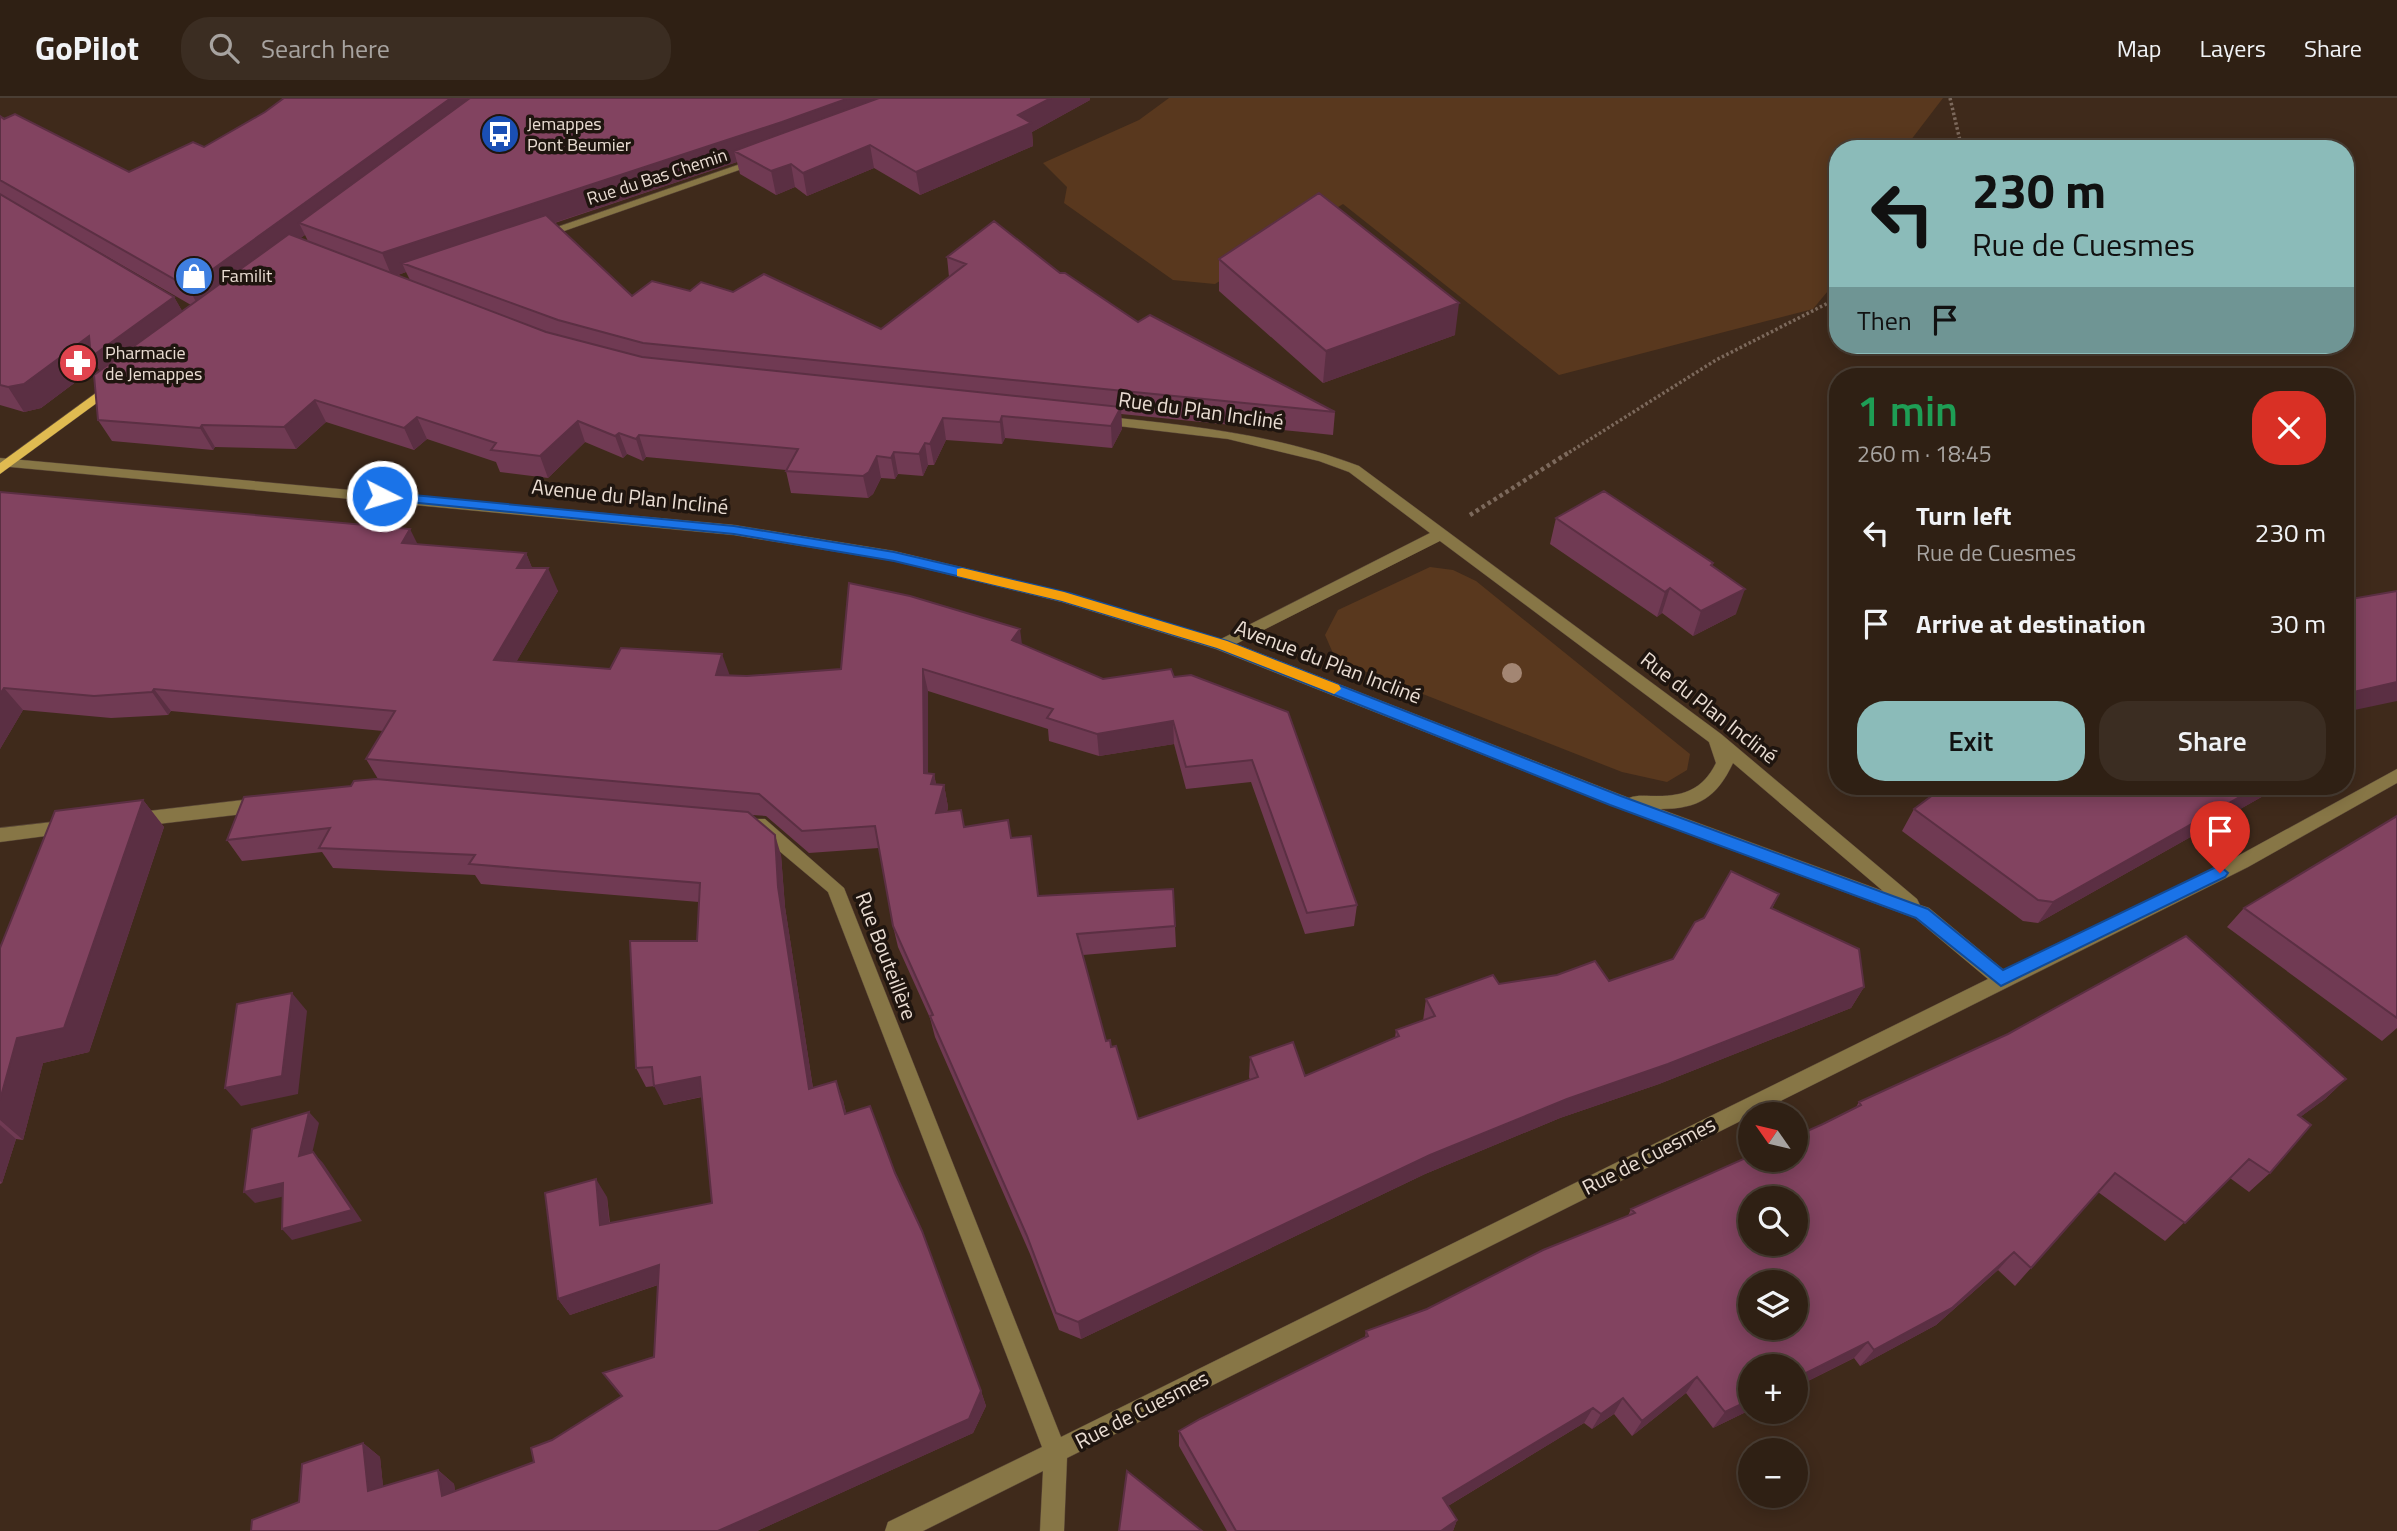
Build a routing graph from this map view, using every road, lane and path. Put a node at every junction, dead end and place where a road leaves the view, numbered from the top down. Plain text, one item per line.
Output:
1 (1950, 98) edge
2 (1960, 140) edge
3 (766, 159) edge
4 (533, 237) edge
5 (1829, 303) edge
6 (123, 377) edge
7 (1077, 418) edge
8 (3, 465) edge
9 (1443, 533) junction
10 (1222, 645) junction
11 (1715, 738) junction
12 (2397, 775) edge
13 (1616, 800) junction
14 (278, 803) edge
15 (111, 822) edge
16 (747, 823) edge
17 (83, 826) edge
18 (0, 835) edge
19 (1922, 914) junction
20 (2001, 979) junction
21 (1056, 1453) junction
22 (897, 1531) edge
23 (1052, 1531) edge

1 - 2 path
3 - 4 street, Rue du Bas Chemin
5 - 9 path
6 - 8 main road
7 - 9 street, Rue du Plan Incliné
8 - 10 street, Avenue du Plan Incliné
9 - 10 street
9 - 11 street, Rue du Plan Incliné
10 - 13 street, Avenue du Plan Incliné
11 - 13 street
11 - 19 street, Rue du Plan Incliné
12 - 20 street, Rue de Cuesmes
13 - 19 street, Avenue du Plan Incliné
14 - 15 street
16 - 21 street, Rue Bouteillère
17 - 18 street
19 - 20 street, Avenue du Plan Incliné
20 - 21 street, Rue de Cuesmes
21 - 22 street, Rue de Cuesmes
21 - 23 street

